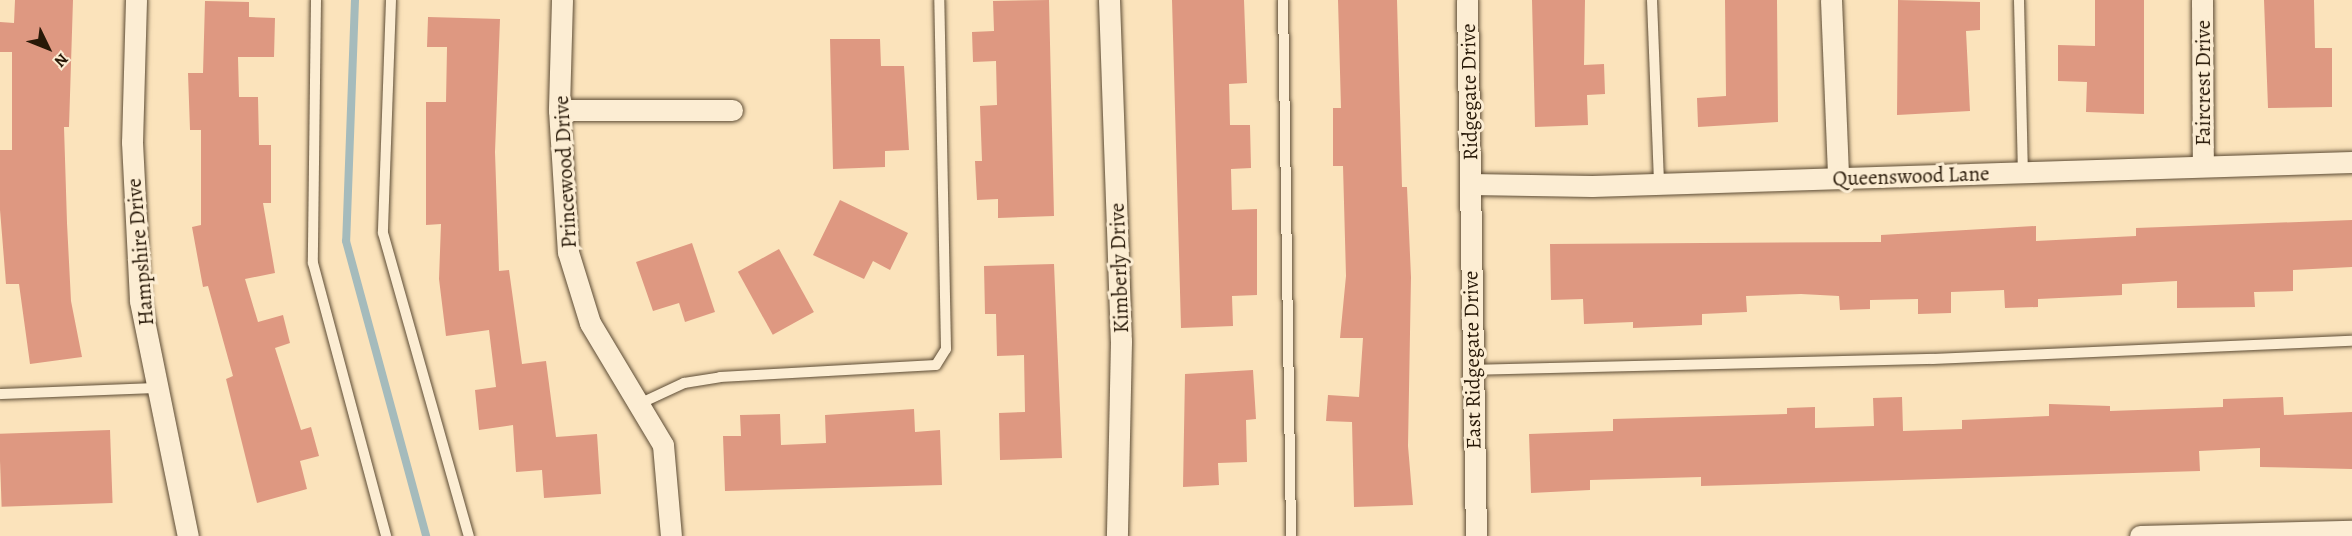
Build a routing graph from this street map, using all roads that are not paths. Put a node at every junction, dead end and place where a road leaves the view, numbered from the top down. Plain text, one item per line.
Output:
1 (135, 0) edge
2 (316, 0) edge
3 (391, 0) edge
4 (562, 0) edge
5 (939, 0) edge
6 (1109, 0) edge
7 (1283, 0) edge
8 (1467, 0) edge
9 (1652, 0) edge
10 (1831, 0) edge
11 (2019, 0) edge
12 (2202, 0) edge
13 (559, 110) junction
14 (732, 110) dead end
15 (2352, 162) edge
16 (2204, 166) junction
17 (2023, 172) junction
18 (1838, 178) junction
19 (1470, 183) junction
20 (1659, 184) junction
21 (2352, 341) edge
22 (1471, 370) junction
23 (157, 388) junction
24 (0, 394) edge
25 (639, 404) junction
26 (2352, 531) edge
27 (188, 536) edge
28 (386, 536) edge
29 (469, 536) edge
30 (671, 536) edge
31 (1117, 536) edge
32 (1291, 536) edge
33 (1476, 536) edge
34 (2140, 536) edge

1 - 23 street, Hampshire Drive
2 - 28 lane
3 - 29 lane
4 - 13 street, Princewood Drive
5 - 25 lane
6 - 31 street, Kimberly Drive
7 - 32 lane
8 - 19 street, Ridgegate Drive
9 - 20 lane
10 - 18 street
11 - 17 lane
12 - 16 street, Faircrest Drive
13 - 14 street
13 - 25 street, Princewood Drive
15 - 16 street, Queenswood Lane
16 - 17 street, Queenswood Lane
17 - 18 street, Queenswood Lane
18 - 20 street, Queenswood Lane
19 - 20 street, Queenswood Lane
19 - 22 street, East Ridgegate Drive
21 - 22 lane
22 - 33 street, East Ridgegate Drive
23 - 24 lane
23 - 27 street, Hampshire Drive
25 - 30 street, Princewood Drive
26 - 34 street

